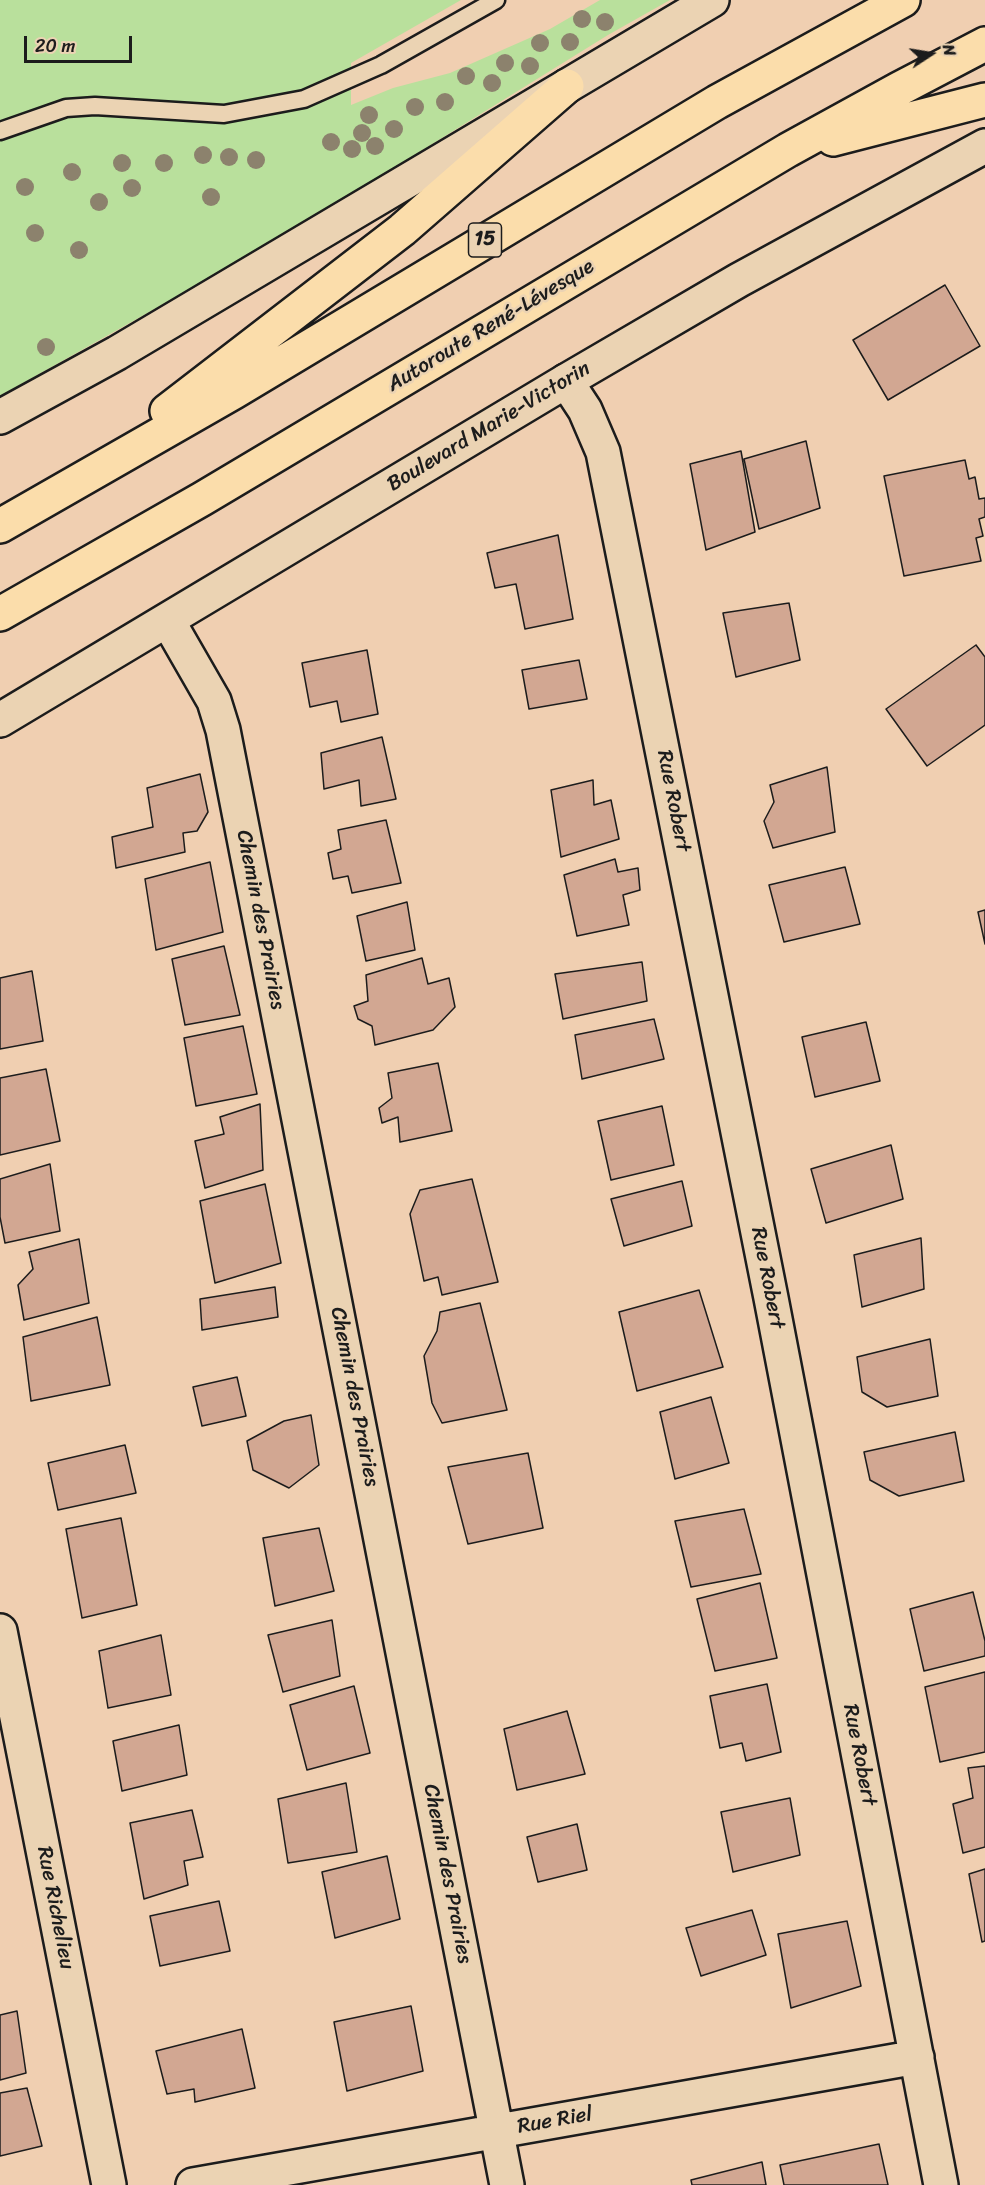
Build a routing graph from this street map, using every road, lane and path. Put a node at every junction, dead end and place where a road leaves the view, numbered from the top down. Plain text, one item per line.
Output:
1 (496, 0) edge
2 (712, 0) edge
3 (903, 0) edge
4 (985, 44) edge
5 (567, 86) junction
6 (985, 100) edge
7 (0, 131) edge
8 (985, 146) edge
9 (788, 150) junction
10 (566, 381) junction
11 (0, 417) edge
12 (71, 486) junction
13 (0, 526) edge
14 (0, 614) edge
15 (168, 621) junction
16 (0, 720) edge
17 (0, 1631) edge
18 (917, 2057) junction
19 (497, 2132) junction
20 (109, 2185) edge
21 (193, 2185) edge
22 (507, 2185) edge
23 (941, 2185) edge

1 - 7 lane
2 - 5 street
3 - 12 highway, 15
4 - 9 highway, Autoroute René-Lévesque
5 - 11 street
5 - 12 highway
6 - 9 highway
8 - 10 street, Boulevard Marie-Victorin
9 - 14 highway, Autoroute René-Lévesque
10 - 15 street, Boulevard Marie-Victorin
10 - 18 street, Rue Robert
12 - 13 highway, 15
15 - 16 street, Boulevard Marie-Victorin
15 - 19 street, Chemin des Prairies
17 - 20 street, Rue Richelieu
18 - 19 street, Rue Riel
18 - 23 street, Rue Robert
19 - 21 street, Rue Riel
19 - 22 street, Chemin des Prairies

